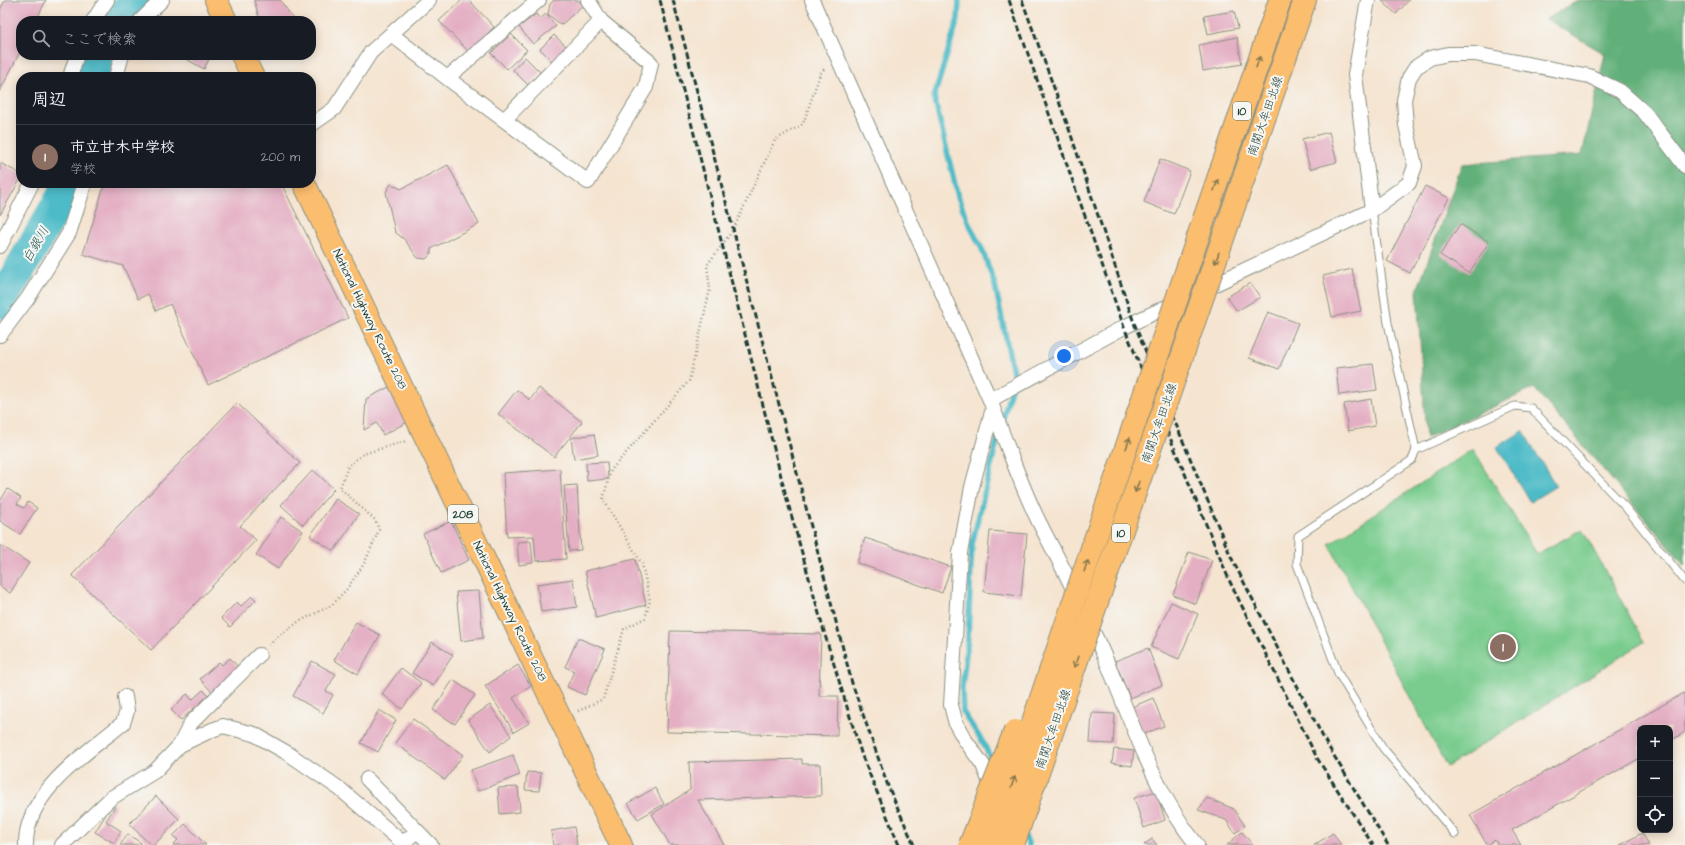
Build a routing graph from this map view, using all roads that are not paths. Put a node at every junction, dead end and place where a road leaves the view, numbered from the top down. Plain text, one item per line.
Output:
1 (107, 0) edge
2 (162, 0) edge
3 (216, 0) edge
4 (429, 0) edge
5 (539, 0) edge
6 (588, 0) edge
7 (812, 0) edge
8 (1280, 0) edge
9 (1305, 0) edge
10 (1368, 0) edge
11 (96, 16) edge
12 (145, 16) edge
13 (224, 16) edge
14 (601, 21) junction
15 (391, 34) junction
16 (75, 60) edge
17 (121, 60) edge
18 (244, 60) edge
19 (72, 72) edge
20 (117, 72) edge
21 (250, 72) edge
22 (448, 78) junction
23 (504, 120) junction
24 (316, 122) edge
25 (1685, 166) edge
26 (29, 188) edge
27 (83, 188) edge
28 (306, 188) edge
29 (1372, 210) junction
30 (0, 246) edge
31 (0, 335) edge
32 (992, 404) junction
33 (1416, 450) junction
34 (1685, 582) edge
35 (1057, 652) junction
36 (259, 655) road end
37 (125, 697) dead end
38 (180, 745) junction
39 (1047, 748) junction
40 (367, 779) dead end
41 (417, 831) junction
42 (1455, 834) dead end
43 (26, 845) edge
44 (62, 845) edge
45 (431, 845) edge
46 (621, 845) edge
47 (970, 845) edge
48 (991, 845) edge
49 (1014, 845) edge
50 (1021, 845) edge
51 (1197, 845) edge

1 - 11 street
2 - 12 street
3 - 13 main road
4 - 15 street
5 - 22 street
6 - 14 street
7 - 32 street
35 -> 8 main road, 南関大牟田北線 / 10, bridge
9 -> 39 main road, 南関大牟田北線 / 10, bridge
10 - 29 street
14 - 23 street
14 - 23 street
15 - 22 street
15 - 24 street
16 - 19 street
17 - 20 street
18 - 21 main road
22 - 23 street
25 - 29 street
26 - 30 street
27 - 31 street
28 - 46 main road, National Highway Route 208 / 208
29 - 32 street
29 - 33 lane
32 - 49 street
32 - 51 street
33 - 34 lane
33 - 42 lane
35 - 47 main road, bridge
48 -> 35 main road, 南関大牟田北線 / 10, bridge
36 - 38 street
37 - 43 street
38 - 41 street
38 - 44 street
39 - 49 main road, 南関大牟田北線 / 10, bridge
39 - 50 main road, bridge
40 - 41 street
41 - 45 street

